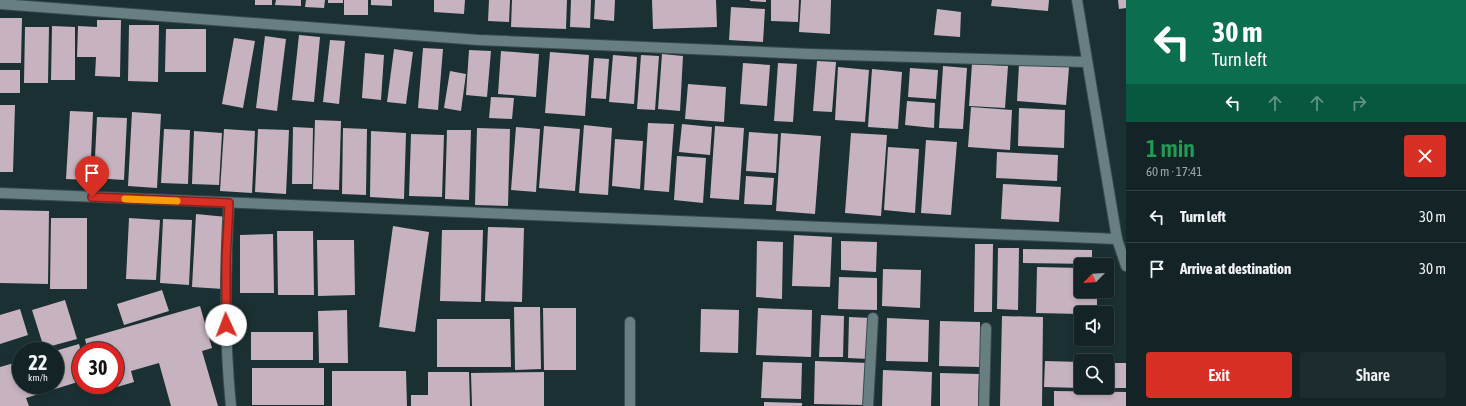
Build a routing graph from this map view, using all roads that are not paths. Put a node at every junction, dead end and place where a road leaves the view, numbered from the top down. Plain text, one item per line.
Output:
1 (1077, 0) edge
2 (0, 4) edge
3 (1087, 62) junction
4 (0, 193) edge
5 (229, 203) junction
6 (1117, 239) junction
7 (1126, 266) edge
8 (873, 318) dead end
9 (630, 322) dead end
10 (986, 328) dead end
11 (231, 406) edge
12 (630, 406) edge
13 (868, 406) edge
14 (984, 406) edge

1 - 3 street
2 - 3 street
3 - 6 street
4 - 5 street
5 - 6 street
5 - 11 street
6 - 7 street
8 - 13 street
9 - 12 street
10 - 14 street

